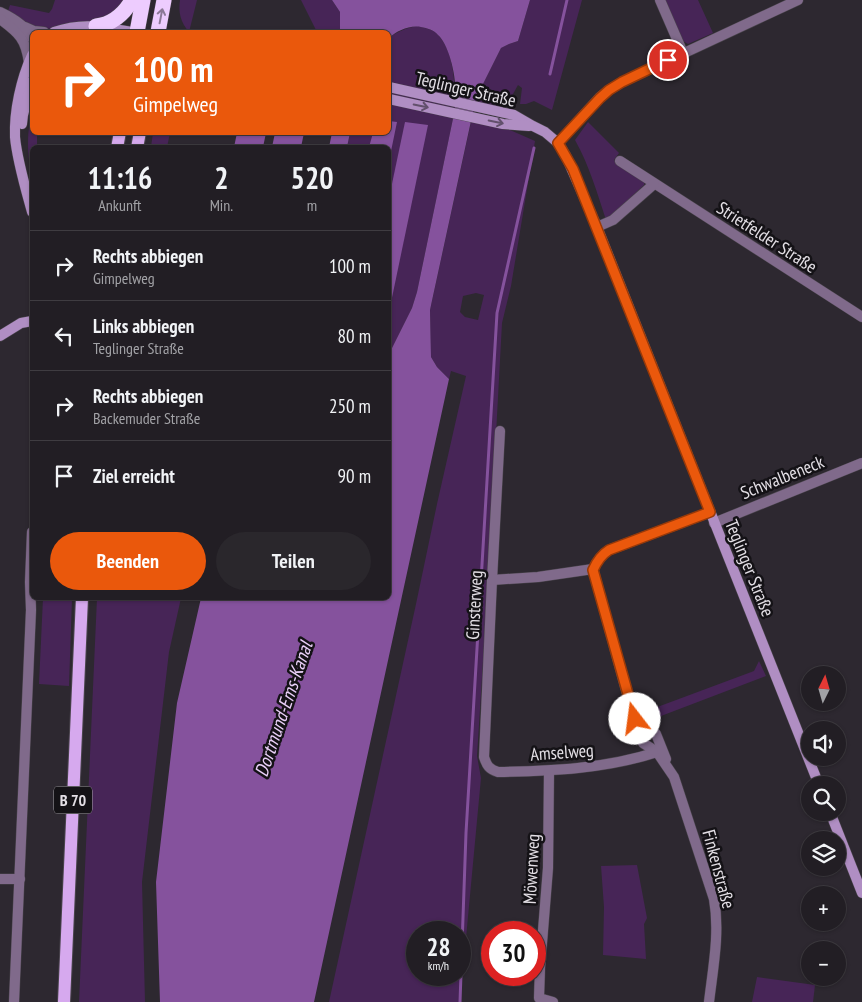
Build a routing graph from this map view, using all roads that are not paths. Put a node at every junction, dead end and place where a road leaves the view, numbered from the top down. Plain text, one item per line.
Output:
1 (132, 0) edge
2 (143, 0) edge
3 (164, 0) edge
4 (660, 0) edge
5 (798, 0) edge
6 (0, 12) edge
7 (0, 19) edge
8 (96, 26) junction
9 (25, 27) junction
10 (32, 30) edge
11 (62, 30) edge
12 (120, 30) edge
13 (137, 30) edge
14 (158, 30) edge
15 (29, 40) edge
16 (683, 53) junction
17 (30, 57) edge
18 (30, 62) edge
19 (391, 88) edge
20 (30, 89) edge
21 (391, 99) edge
22 (533, 126) junction
23 (558, 143) junction
24 (620, 161) dead end
25 (20, 165) junction
26 (654, 184) junction
27 (30, 204) edge
28 (597, 227) junction
29 (862, 317) edge
30 (30, 321) edge
31 (0, 336) edge
32 (500, 431) dead end
33 (862, 463) edge
34 (710, 512) junction
35 (714, 522) junction
36 (593, 570) junction
37 (492, 580) junction
38 (31, 600) edge
39 (82, 600) edge
40 (632, 709) junction
41 (656, 752) junction
42 (549, 771) junction
43 (498, 772) joint
44 (815, 776) edge
45 (674, 778) junction
46 (834, 821) edge
47 (0, 878) edge
48 (20, 879) junction
49 (862, 893) edge
50 (14, 1002) edge
51 (64, 1002) edge
52 (554, 1002) edge
53 (709, 1002) edge

1 - 8 highway
2 - 13 highway
14 -> 3 highway
4 - 16 street
5 - 16 street
6 - 9 street
7 - 15 street
8 - 11 street
8 - 12 street
9 - 10 street
9 - 15 street
15 - 17 street
16 - 23 street
18 - 25 street
19 - 22 street, Teglinger Straße
20 - 25 street
21 -> 22 street, Teglinger Straße
22 - 23 street, Teglinger Straße
23 - 28 street, Teglinger Straße
24 - 26 street, Strietfelder Straße
25 - 27 street
26 - 28 street
26 - 29 street, Strietfelder Straße
28 - 34 street, Teglinger Straße
30 - 31 street
32 - 37 street, Ginsterweg
33 - 35 street, Schwalbeneck
34 - 35 street, Teglinger Straße
34 - 36 street
35 - 44 street, Teglinger Straße
36 - 37 street
36 - 40 street, Finkenstraße
37 - 43 street, Ginsterweg
38 - 48 street
39 - 51 main road, B 70
40 - 41 street, Finkenstraße
40 - 45 street, Finkenstraße
41 - 42 street, Amselweg
41 - 45 street, Finkenstraße
42 - 43 street, Amselweg
42 - 52 street, Möwenweg
45 - 53 street, Finkenstraße
46 - 49 street
47 - 48 street
48 - 50 street

